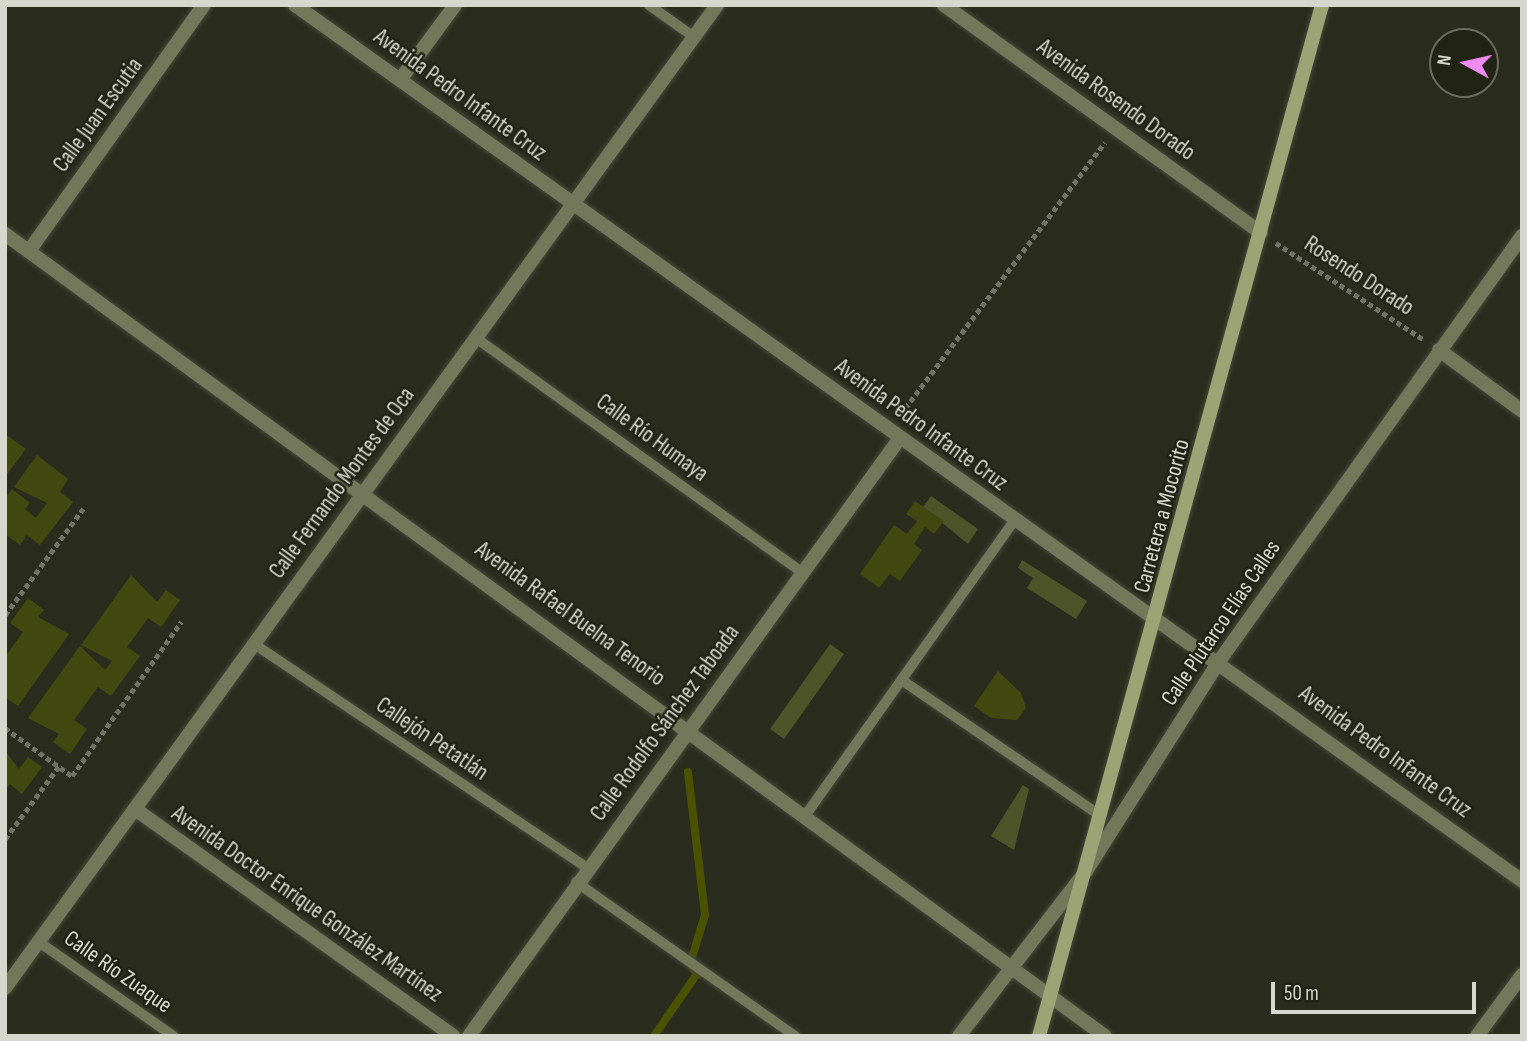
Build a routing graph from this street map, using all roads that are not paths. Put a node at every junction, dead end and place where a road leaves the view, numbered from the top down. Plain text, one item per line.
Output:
1 (204, 5) edge
2 (295, 5) edge
3 (455, 5) edge
4 (649, 5) edge
5 (717, 5) edge
6 (944, 5) edge
7 (1322, 5) edge
8 (694, 37) junction
9 (400, 80) junction
10 (573, 204) junction
11 (1261, 233) junction
12 (5, 234) edge
13 (1522, 236) edge
14 (29, 251) junction
15 (476, 338) junction
16 (1439, 350) junction
17 (1522, 411) edge
18 (895, 434) junction
19 (365, 491) junction
20 (1014, 521) junction
21 (803, 573) junction
22 (1158, 618) junction
23 (254, 644) junction
24 (1220, 660) junction
25 (903, 681) junction
26 (689, 730) junction
27 (135, 809) junction
28 (805, 816) junction
29 (1101, 816) junction
30 (587, 868) junction
31 (1086, 871) junction
32 (1522, 881) edge
33 (576, 882) junction
34 (38, 942) junction
35 (1009, 965) junction
36 (1522, 975) edge
37 (5, 988) edge
38 (1049, 996) junction
39 (173, 1036) edge
40 (453, 1036) edge
41 (469, 1036) edge
42 (796, 1036) edge
43 (959, 1036) edge
44 (1039, 1036) edge
45 (1105, 1036) edge
46 (1477, 1036) edge

1 - 14 street, Calle Juan Escutia
2 - 9 street, Avenida Pedro Infante Cruz
3 - 9 street
4 - 8 lane
5 - 8 street, Calle Fernando Montes de Oca
6 - 11 street, Avenida Rosendo Dorado
7 - 11 main road, Carretera a Mocorito
8 - 10 street, Calle Fernando Montes de Oca
9 - 10 street, Avenida Pedro Infante Cruz
10 - 15 street, Calle Fernando Montes de Oca
10 - 18 street, Avenida Pedro Infante Cruz
11 - 22 main road, Carretera a Mocorito
12 - 14 street, Avenida Rafael Buelna Tenorio
13 - 16 street, Calle Plutarco Elías Calles
14 - 19 street, Avenida Rafael Buelna Tenorio
15 - 19 street, Calle Fernando Montes de Oca
15 - 21 lane, Calle Río Humaya
16 - 17 street
16 - 24 street, Calle Plutarco Elías Calles
18 - 20 street, Avenida Pedro Infante Cruz
18 - 21 street, Calle Rodolfo Sánchez Taboada
19 - 23 street, Calle Fernando Montes de Oca
19 - 26 street, Avenida Rafael Buelna Tenorio
20 - 22 street, Avenida Pedro Infante Cruz
20 - 25 lane
21 - 26 street, Calle Rodolfo Sánchez Taboada
22 - 24 street, Avenida Pedro Infante Cruz
22 - 29 main road, Carretera a Mocorito
23 - 27 street, Calle Fernando Montes de Oca
23 - 30 lane, Callejón Petatlán
24 - 31 street, Calle Plutarco Elías Calles
24 - 32 street, Avenida Pedro Infante Cruz
25 - 28 lane
25 - 29 lane
26 - 28 street, Avenida Rafael Buelna Tenorio
26 - 30 street, Calle Rodolfo Sánchez Taboada
27 - 34 street, Calle Fernando Montes de Oca
27 - 40 street, Avenida Doctor Enrique González Martínez
28 - 35 street, Avenida Rafael Buelna Tenorio
29 - 31 main road, Carretera a Mocorito
30 - 33 street, Calle Rodolfo Sánchez Taboada
31 - 35 street, Calle Plutarco Elías Calles
31 - 38 main road, Carretera a Mocorito
33 - 41 street, Calle Rodolfo Sánchez Taboada
33 - 42 lane
34 - 37 street, Calle Fernando Montes de Oca
34 - 39 lane, Calle Río Zuaque
35 - 38 street, Avenida Rafael Buelna Tenorio
35 - 43 street, Calle Plutarco Elías Calles
36 - 46 street
38 - 44 main road, Carretera a Mocorito
38 - 45 street, Avenida Rafael Buelna Tenorio

